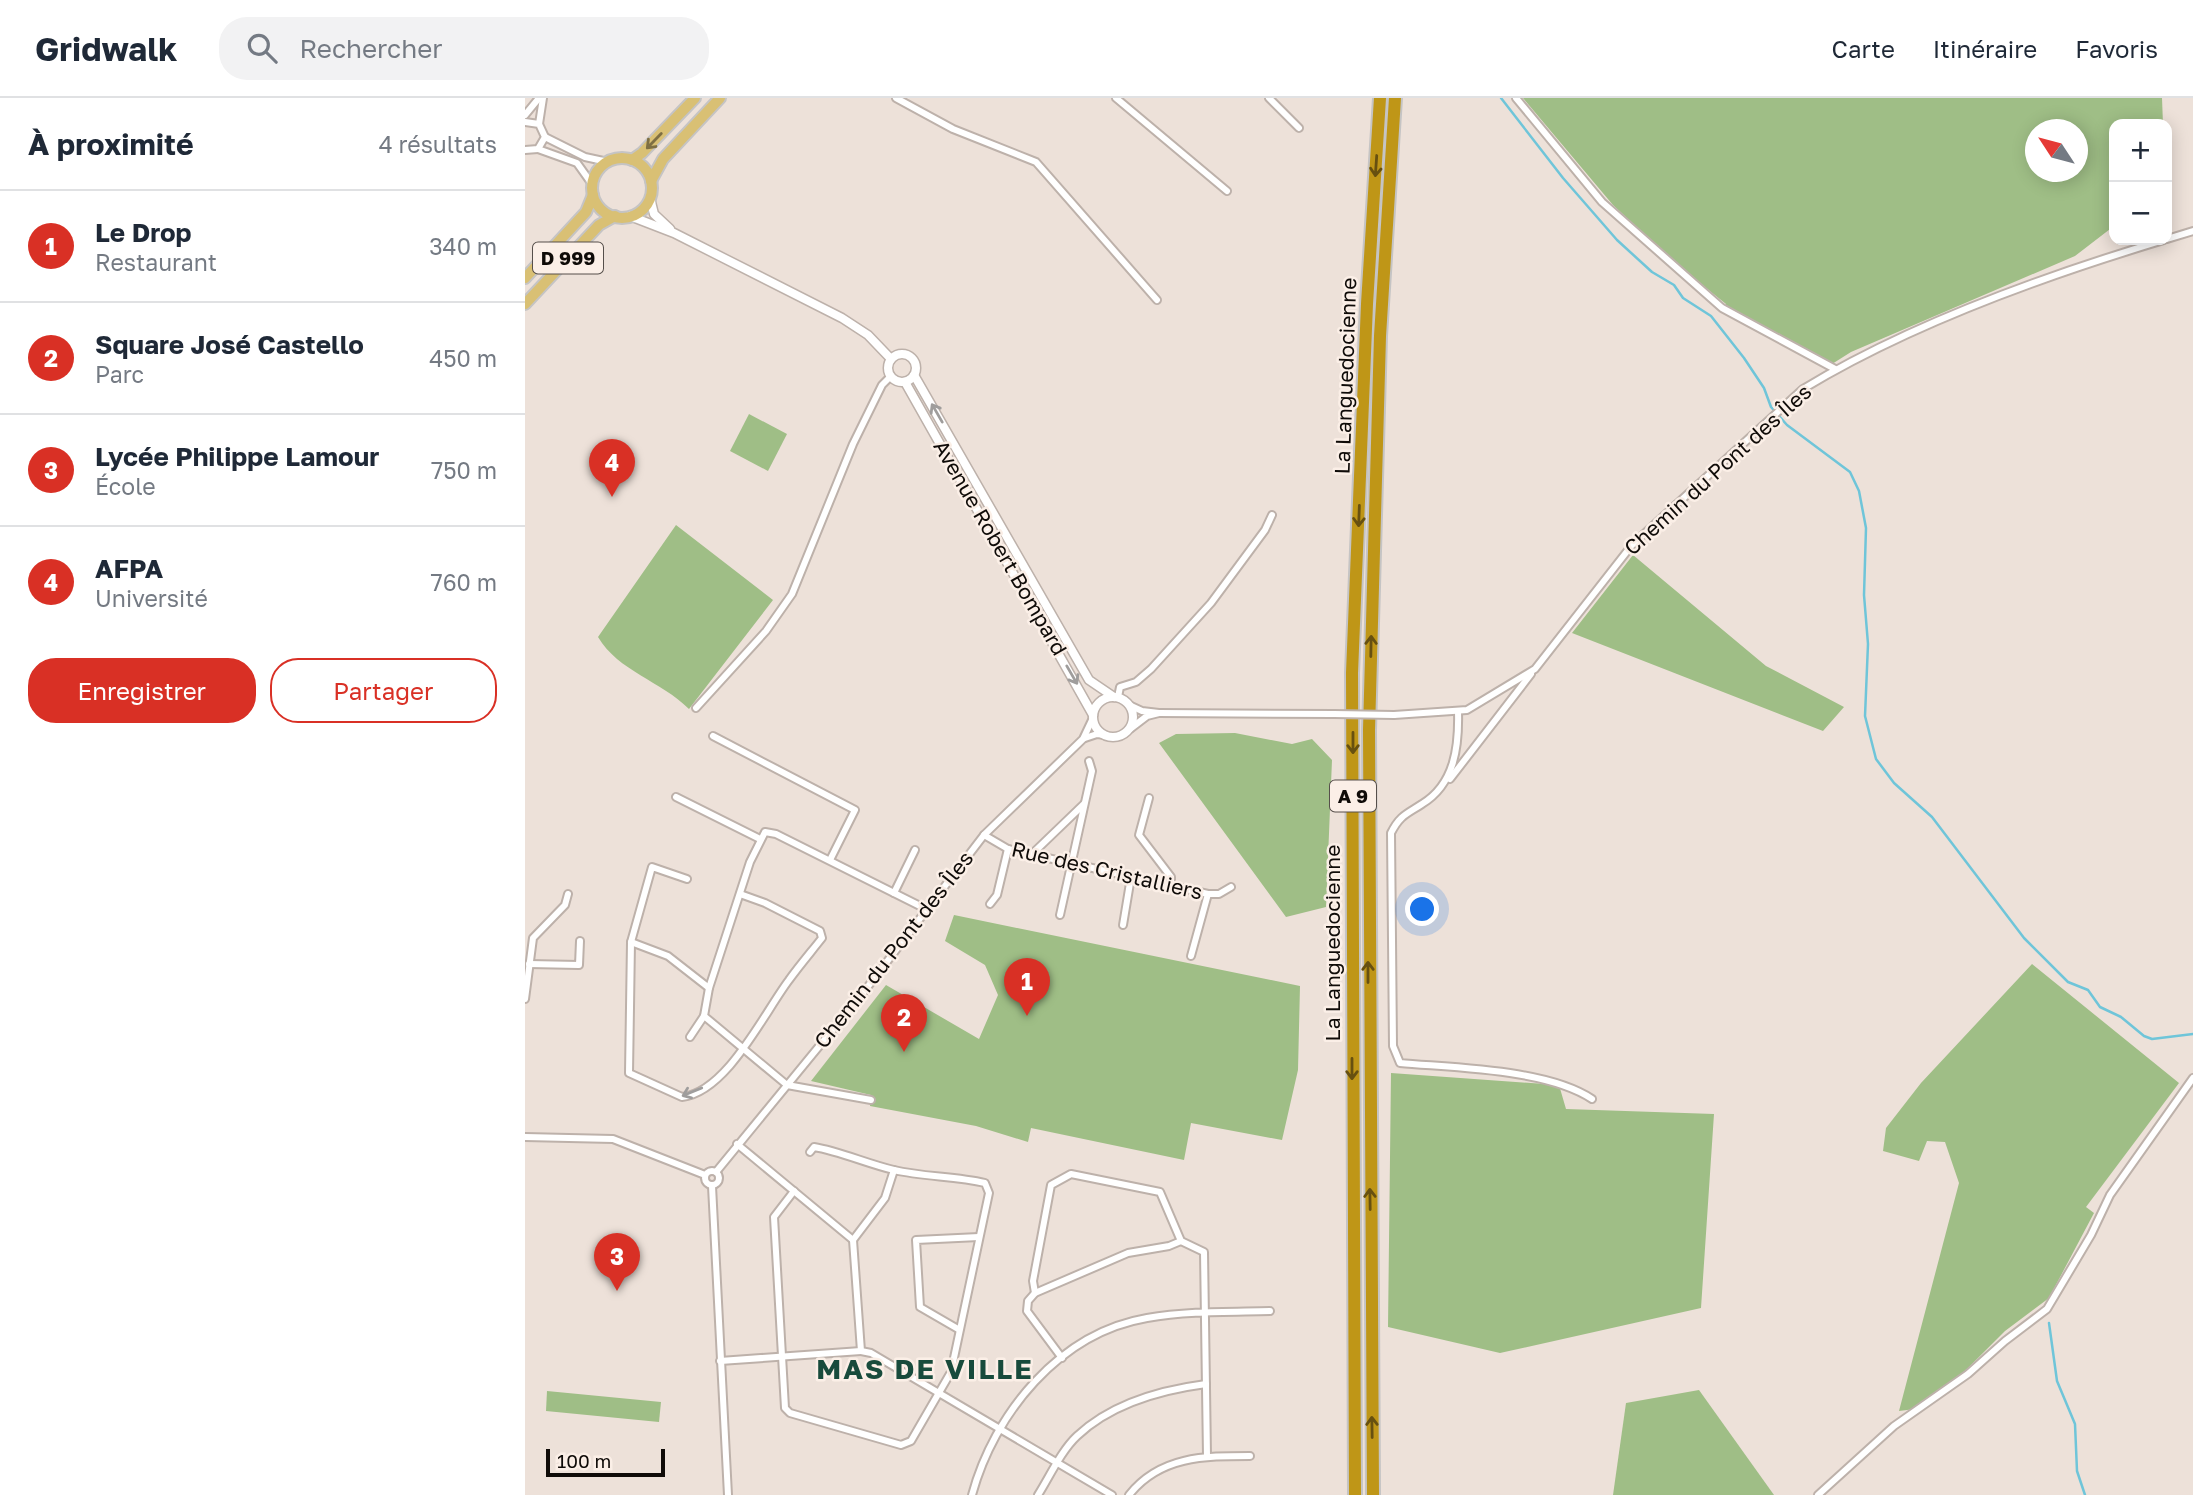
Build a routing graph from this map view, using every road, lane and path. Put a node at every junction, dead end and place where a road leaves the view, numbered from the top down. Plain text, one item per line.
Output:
1 (541, 98) edge
2 (695, 98) edge
3 (720, 98) edge
4 (896, 98) edge
5 (1116, 98) edge
6 (1269, 98) edge
7 (1380, 98) edge
8 (1395, 98) edge
9 (1516, 98) edge
10 (525, 116) edge
11 (525, 122) edge
12 (539, 124) junction
13 (1299, 128) dead end
14 (545, 137) junction
15 (538, 149) junction
16 (526, 151) edge
17 (632, 160) junction
18 (608, 162) junction
19 (651, 181) junction
20 (593, 190) junction
21 (1227, 191) dead end
22 (650, 198) junction
23 (615, 216) junction
24 (630, 216) junction
25 (2193, 231) edge
26 (674, 233) junction
27 (2172, 237) edge
28 (2145, 245) edge
29 (525, 278) edge
30 (1157, 300) dead end
31 (525, 304) edge
32 (891, 359) junction
33 (1835, 369) junction
34 (914, 375) junction
35 (890, 377) junction
36 (905, 382) junction
37 (1272, 516) dead end
38 (1535, 669) junction
39 (1116, 697) junction
40 (1129, 705) junction
41 (696, 708) dead end
42 (1458, 711) junction
43 (1159, 713) junction
44 (1093, 716) junction
45 (1130, 729) junction
46 (1105, 735) junction
47 (713, 736) dead end
48 (1083, 739) junction
49 (1089, 761) dead end
50 (1447, 783) junction
51 (676, 797) dead end
52 (1149, 798) dead end
53 (1086, 803) junction
54 (985, 835) junction
55 (760, 839) junction
56 (1007, 849) junction
57 (915, 850) dead end
58 (1031, 855) junction
59 (830, 860) junction
60 (1072, 864) junction
61 (1131, 877) junction
62 (687, 878) dead end
63 (1171, 886) junction
64 (1231, 887) dead end
65 (894, 893) junction
66 (568, 894) dead end
67 (740, 894) junction
68 (1208, 894) junction
69 (990, 904) dead end
70 (928, 910) junction
71 (1060, 915) dead end
72 (1123, 925) dead end
73 (580, 941) dead end
74 (631, 942) junction
75 (1191, 956) dead end
76 (530, 964) junction
77 (709, 988) junction
78 (525, 999) edge
79 (704, 1016) junction
80 (690, 1037) dead end
81 (742, 1049) junction
82 (2193, 1078) edge
83 (787, 1085) junction
84 (1592, 1099) dead end
85 (871, 1100) dead end
86 (525, 1137) edge
87 (737, 1144) junction
88 (810, 1152) dead end
89 (894, 1170) junction
90 (716, 1172) junction
91 (705, 1175) junction
92 (712, 1186) junction
93 (793, 1191) junction
94 (979, 1237) junction
95 (853, 1240) junction
96 (1181, 1241) junction
97 (1035, 1293) junction
98 (1270, 1311) dead end
99 (1204, 1313) junction
100 (958, 1329) junction
101 (861, 1351) junction
102 (782, 1357) junction
103 (1062, 1359) junction
104 (720, 1361) junction
105 (1206, 1384) junction
106 (939, 1392) junction
107 (999, 1427) junction
108 (1207, 1456) junction
109 (1249, 1456) dead end
110 (1058, 1463) junction
111 (728, 1495) edge
112 (972, 1495) edge
113 (1038, 1495) edge
114 (1112, 1495) edge
115 (1129, 1495) edge
116 (1355, 1495) edge
117 (1373, 1495) edge
118 (1818, 1495) edge

1 - 10 street
1 - 12 street
2 -> 17 main road
3 - 19 main road
4 - 30 street
5 - 21 street
6 - 13 street
7 -> 116 highway, La Languedocienne / A 9
117 -> 8 highway, La Languedocienne / A 9
9 - 33 street
11 - 12 street
12 - 14 street
14 - 15 street
14 - 18 street
15 - 16 street
15 - 20 street
17 - 18 main road
17 - 19 main road
18 - 20 main road
19 - 22 main road
20 - 23 main road
20 - 29 main road, D 999
22 - 24 main road
22 - 26 street, Avenue Robert Bompard
23 - 24 main road
23 - 31 main road, D 999
24 - 26 street, Avenue Robert Bompard
25 - 27 street, Chemin du Pont des Îles
26 - 32 street, Avenue Robert Bompard
28 - 33 street, Chemin du Pont des Îles
32 - 34 street, Avenue Robert Bompard
32 - 35 street
33 - 38 street, Chemin du Pont des Îles
34 - 36 street
39 -> 34 street, Avenue Robert Bompard
35 - 36 street
35 - 41 street
36 -> 44 street, Avenue Robert Bompard
37 - 39 street
38 - 42 street, Chemin du Pont des Îles
38 - 50 street
39 - 40 street
39 - 44 street
40 - 43 street
40 - 45 street
42 - 43 street, Chemin du Pont des Îles, bridge
42 - 50 street
43 - 45 street
44 - 46 street
44 - 48 street, Chemin du Pont des Îles
45 - 46 street
46 - 48 street
47 - 59 street
48 - 54 street, Chemin du Pont des Îles
49 - 53 street
50 - 84 street
51 - 55 street
52 - 63 street
53 - 58 street
53 - 60 street
54 - 56 street, Rue des Cristalliers
54 - 70 street, Chemin du Pont des Îles
55 - 59 street
55 - 67 street
56 - 58 street, Rue des Cristalliers
56 - 69 street
57 - 65 street
58 - 60 street, Rue des Cristalliers
59 - 65 street
60 - 61 street, Rue des Cristalliers
60 - 71 street
61 - 63 street, Rue des Cristalliers
61 - 72 street
62 - 74 street
63 - 68 street, Rue des Cristalliers
64 - 68 street, Rue des Cristalliers
65 - 70 street
66 - 76 street
67 - 77 street
67 - 81 street
68 - 75 street
70 - 83 street, Chemin du Pont des Îles
73 - 76 street
74 - 77 street
81 -> 74 street
76 - 78 street
77 - 79 street
79 - 80 street
79 - 81 street
81 - 83 street
82 - 118 street
83 - 85 street
83 - 87 street, Chemin du Pont des Îles
86 - 91 street
87 - 90 street, Chemin du Pont des Îles
87 - 93 street
88 - 89 street
89 - 94 street
89 - 95 street
90 - 91 street
90 - 92 street, Chemin du Pont des Îles
91 - 92 street, Chemin du Pont des Îles
92 - 104 street, Chemin du Pont des Îles
93 - 95 street
93 - 102 street
94 - 100 street
94 - 100 street
95 - 101 street
96 - 97 street
96 - 97 street
96 - 99 street
97 - 103 street
98 - 99 street
99 - 103 street
99 - 105 street
100 - 106 street
101 - 102 street
101 - 106 street
102 - 104 street
102 - 106 street
103 - 107 street
104 - 111 street, Chemin du Pont des Îles
105 - 108 street
105 - 110 street
106 - 107 street
107 - 110 street
107 - 112 street
108 - 109 street
108 - 115 street
110 - 113 street
110 - 114 street

